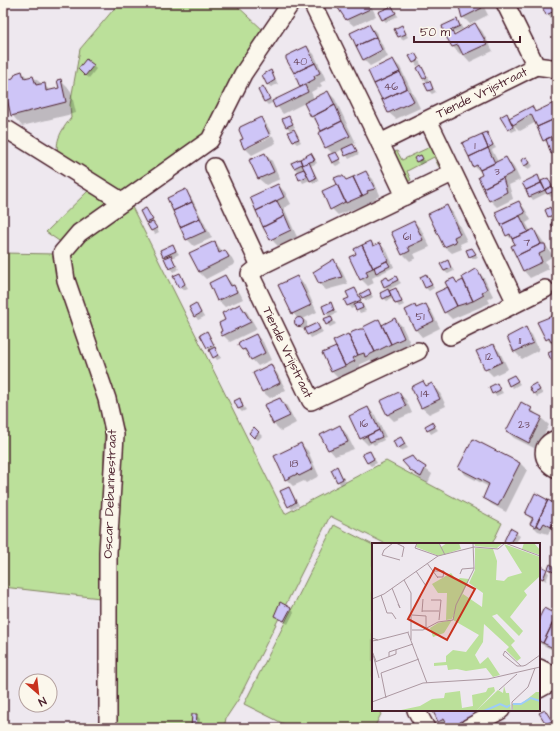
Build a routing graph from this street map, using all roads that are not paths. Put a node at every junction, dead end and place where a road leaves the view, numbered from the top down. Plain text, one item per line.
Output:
1 (291, 3) edge
2 (312, 3) edge
3 (505, 3) edge
4 (536, 66) junction
5 (557, 71) edge
6 (428, 120) junction
7 (8, 130) dead end
8 (380, 143) junction
9 (214, 167) dead end
10 (452, 173) junction
11 (405, 196) junction
12 (124, 202) junction
13 (260, 266) junction
14 (544, 289) dead end
15 (516, 303) junction
16 (450, 336) dead end
17 (418, 351) dead end
18 (557, 440) edge
19 (557, 469) edge
20 (540, 669) edge
21 (557, 678) edge
22 (540, 688) edge
23 (417, 711) edge
24 (499, 711) edge
25 (108, 728) edge
26 (426, 728) edge
27 (468, 728) edge

1 - 12 street, Oscar Debunnestraat
2 - 8 street
3 - 4 street
4 - 5 street
4 - 6 street, Tiende Vrijstraat
6 - 8 street, Tiende Vrijstraat
6 - 10 street, Tiende Vrijstraat
7 - 12 street
8 - 11 street
9 - 13 street
10 - 11 street
10 - 15 street, Tiende Vrijstraat
11 - 13 street
12 - 25 street, Oscar Debunnestraat
13 - 17 street, Tiende Vrijstraat
14 - 15 street
15 - 16 street
18 - 19 street
20 - 21 street
21 - 22 street
23 - 26 street
24 - 27 street

